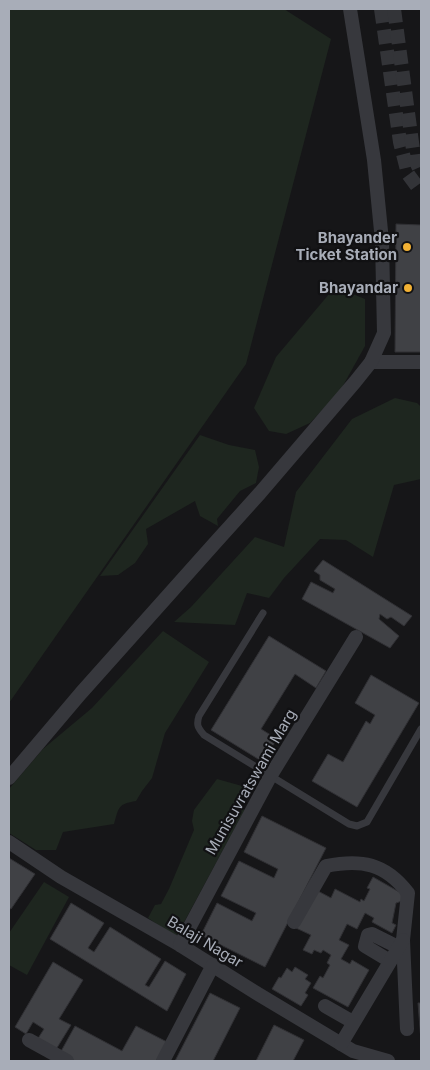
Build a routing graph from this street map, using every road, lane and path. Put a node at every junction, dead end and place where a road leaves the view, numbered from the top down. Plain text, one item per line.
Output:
1 (350, 9) edge
2 (371, 362) junction
3 (421, 362) edge
4 (263, 614) dead end
5 (356, 637) dead end
6 (421, 729) edge
7 (271, 775) junction
8 (9, 778) edge
9 (9, 842) edge
10 (294, 922) dead end
11 (401, 944) junction
12 (180, 945) junction
13 (390, 961) junction
14 (213, 965) junction
15 (325, 1006) dead end
16 (354, 1022) junction
17 (407, 1029) dead end
18 (29, 1040) dead end
19 (341, 1044) junction
20 (67, 1061) edge
21 (163, 1061) edge
22 (388, 1061) edge

1 - 2 street
2 - 3 street
2 - 8 street
4 - 7 lane
5 - 7 street, Munisuvratswami Marg
6 - 7 lane
7 - 12 street, Munisuvratswami Marg
9 - 12 street, Balaji Nagar
10 - 11 street
11 - 13 street
11 - 13 street
11 - 17 street
12 - 14 street, Balaji Nagar
13 - 16 street
14 - 19 street, Balaji Nagar
14 - 21 street
15 - 16 street
16 - 19 street
18 - 20 street
19 - 22 street, Balaji Nagar

